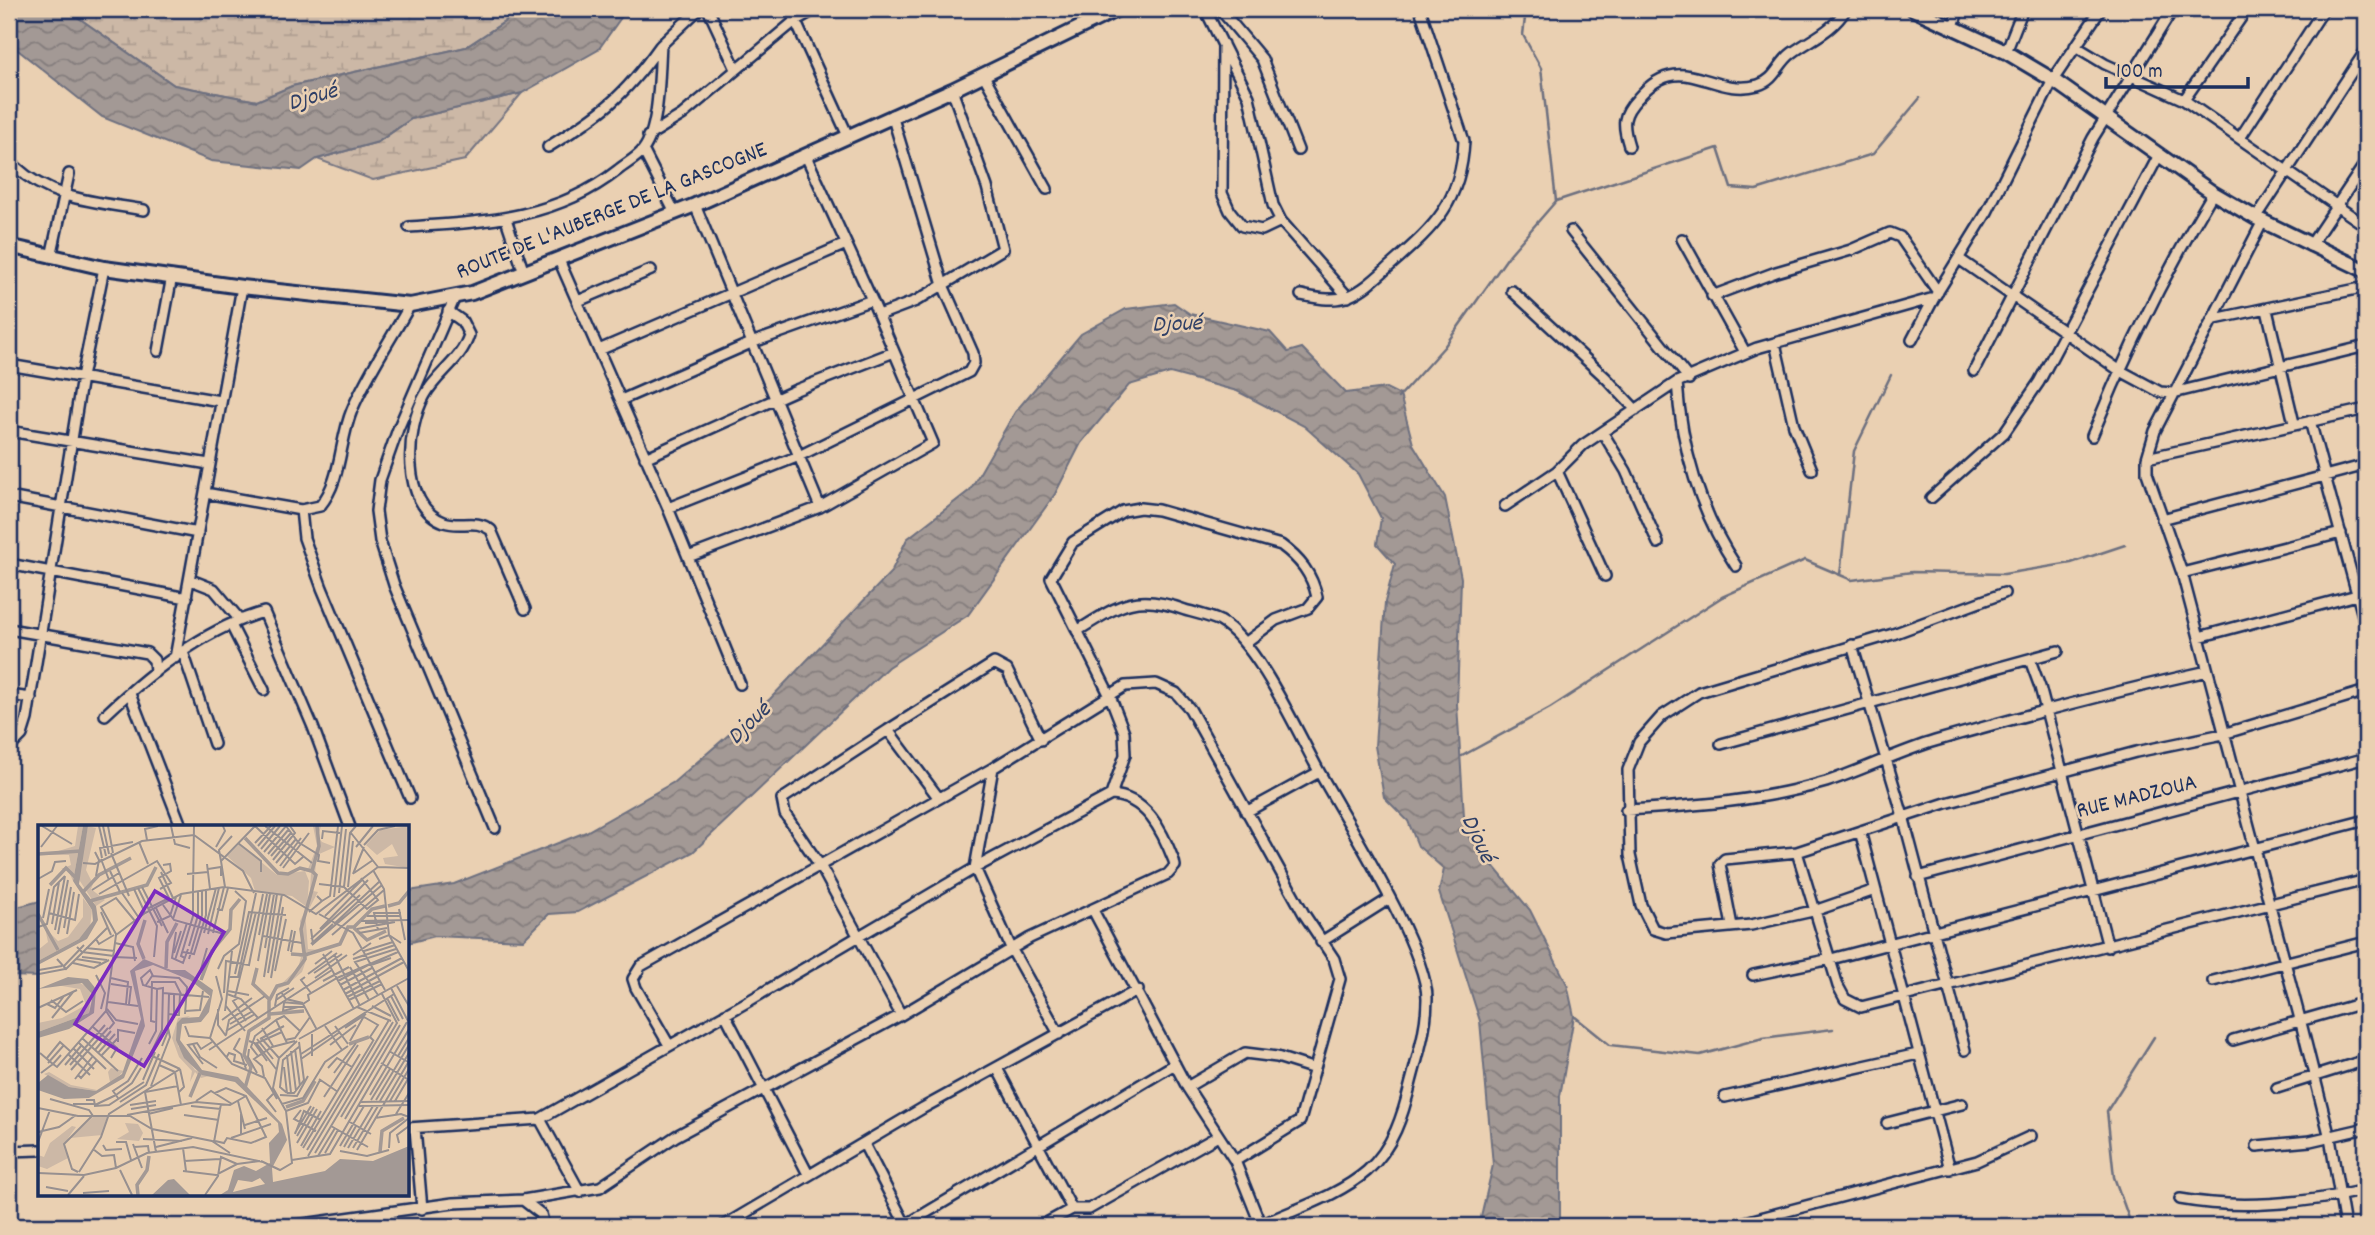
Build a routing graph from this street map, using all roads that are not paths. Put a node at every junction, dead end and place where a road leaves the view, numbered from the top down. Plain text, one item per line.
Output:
1 (699, 9) edge
2 (708, 9) edge
3 (790, 9) edge
4 (816, 9) edge
5 (1118, 9) edge
6 (1205, 9) edge
7 (1220, 9) edge
8 (1420, 9) edge
9 (1846, 9) edge
10 (1913, 9) edge
11 (1959, 9) edge
12 (2023, 9) edge
13 (2101, 9) edge
14 (2173, 9) edge
15 (2247, 9) edge
16 (2324, 9) edge
17 (796, 20) junction
18 (1953, 26) junction
19 (1223, 42) junction
20 (661, 45) junction
21 (2075, 46) junction
22 (2366, 50) edge
23 (2006, 52) junction
24 (736, 69) junction
25 (983, 74) junction
26 (2129, 75) junction
27 (2053, 80) junction
28 (952, 90) junction
29 (2183, 100) junction
30 (892, 115) junction
31 (2105, 117) junction
32 (648, 136) junction
33 (848, 136) junction
34 (2240, 138) junction
35 (1629, 146) dead end
36 (548, 147) dead end
37 (643, 150) junction
38 (1297, 150) dead end
39 (2159, 155) junction
40 (806, 156) junction
41 (2366, 162) edge
42 (16, 167) dead end
43 (2287, 173) junction
44 (69, 174) dead end
45 (1047, 190) dead end
46 (2213, 192) junction
47 (64, 195) junction
48 (695, 205) junction
49 (2337, 207) junction
50 (144, 210) dead end
51 (675, 213) junction
52 (506, 219) junction
53 (2260, 220) junction
54 (1281, 221) junction
55 (2366, 226) edge
56 (409, 227) dead end
57 (1571, 230) dead end
58 (1682, 239) dead end
59 (846, 244) junction
60 (9, 246) edge
61 (2310, 246) junction
62 (51, 257) junction
63 (1959, 259) junction
64 (559, 260) junction
65 (104, 268) junction
66 (651, 270) dead end
67 (2366, 271) edge
68 (524, 273) junction
69 (172, 276) junction
70 (943, 285) junction
71 (242, 287) junction
72 (2366, 287) edge
73 (1512, 291) dead end
74 (731, 294) junction
75 (1301, 295) dead end
76 (1936, 295) junction
77 (2014, 295) junction
78 (1712, 296) junction
79 (455, 297) junction
80 (1348, 297) junction
81 (578, 300) junction
82 (873, 300) junction
83 (410, 306) junction
84 (2267, 310) junction
85 (448, 311) junction
86 (879, 316) junction
87 (2215, 319) junction
88 (2066, 330) junction
89 (1912, 340) dead end
90 (751, 343) junction
91 (1775, 343) junction
92 (2366, 346) edge
93 (599, 350) junction
94 (158, 351) dead end
95 (894, 352) junction
96 (1745, 352) junction
97 (9, 365) edge
98 (2281, 366) junction
99 (2119, 369) junction
100 (1974, 371) dead end
101 (82, 377) junction
102 (1689, 379) junction
103 (1677, 382) junction
104 (2173, 393) junction
105 (777, 399) junction
106 (621, 400) junction
107 (220, 401) junction
108 (914, 401) junction
109 (2366, 409) edge
110 (1636, 410) junction
111 (2310, 421) junction
112 (2294, 424) junction
113 (9, 431) edge
114 (1603, 433) junction
115 (2092, 436) dead end
116 (71, 443) junction
117 (799, 456) junction
118 (645, 458) junction
119 (2147, 458) junction
120 (209, 464) junction
121 (2366, 465) edge
122 (1812, 470) dead end
123 (1557, 471) junction
124 (2326, 476) junction
125 (205, 493) junction
126 (9, 497) edge
127 (1931, 498) dead end
128 (62, 505) junction
129 (1504, 506) dead end
130 (820, 507) junction
131 (668, 509) junction
132 (301, 510) junction
133 (2162, 519) junction
134 (198, 533) junction
135 (2341, 533) junction
136 (1658, 543) dead end
137 (688, 557) junction
138 (9, 564) edge
139 (1736, 566) dead end
140 (49, 572) junction
141 (2182, 573) junction
142 (1605, 576) dead end
143 (191, 579) junction
144 (2004, 593) dead end
145 (2357, 594) junction
146 (187, 598) junction
147 (525, 609) dead end
148 (236, 622) junction
149 (2366, 628) edge
150 (9, 629) edge
151 (1077, 631) junction
152 (39, 634) junction
153 (2199, 637) junction
154 (1245, 643) junction
155 (1852, 645) junction
156 (2058, 651) dead end
157 (179, 655) junction
158 (2030, 660) junction
159 (2208, 671) junction
160 (155, 672) junction
161 (740, 684) dead end
162 (264, 690) dead end
163 (2366, 691) edge
164 (130, 694) junction
165 (9, 695) edge
166 (1110, 696) junction
167 (30, 698) junction
168 (1870, 703) junction
169 (2045, 710) junction
170 (106, 715) dead end
171 (888, 730) junction
172 (2222, 734) junction
173 (1041, 740) junction
174 (214, 744) dead end
175 (1721, 744) dead end
176 (9, 748) edge
177 (1886, 757) junction
178 (2366, 758) edge
179 (993, 768) junction
180 (1319, 772) junction
181 (2060, 772) junction
182 (2239, 791) junction
183 (1111, 795) junction
184 (938, 797) junction
185 (410, 799) dead end
186 (1626, 810) junction
187 (1246, 812) junction
188 (1903, 816) junction
189 (2366, 820) edge
190 (180, 822) dead end
191 (348, 825) edge
192 (495, 828) dead end
193 (1860, 831) junction
194 (2079, 832) junction
195 (2254, 849) junction
196 (1797, 852) junction
197 (821, 867) junction
198 (975, 868) junction
199 (1918, 877) junction
200 (2366, 880) edge
201 (1875, 890) junction
202 (2093, 891) junction
203 (1389, 899) junction
204 (2268, 905) junction
205 (1093, 910) junction
206 (1817, 910) junction
207 (1732, 926) junction
208 (1932, 931) junction
209 (859, 937) junction
210 (1321, 942) junction
211 (2366, 942) edge
212 (1890, 943) junction
213 (2108, 947) junction
214 (1012, 950) junction
215 (1830, 959) junction
216 (2283, 963) junction
217 (1754, 975) dead end
218 (2213, 981) dead end
219 (1948, 987) junction
220 (1138, 990) junction
221 (1903, 999) junction
222 (2366, 1002) edge
223 (725, 1014) junction
224 (901, 1016) junction
225 (2300, 1019) junction
226 (1059, 1034) junction
227 (2233, 1040) dead end
228 (669, 1045) junction
229 (1965, 1050) dead end
230 (1918, 1054) junction
231 (2366, 1060) edge
232 (1175, 1064) junction
233 (1315, 1069) junction
234 (998, 1070) junction
235 (2314, 1076) junction
236 (1187, 1087) junction
237 (2277, 1088) dead end
238 (766, 1090) junction
239 (1725, 1097) dead end
240 (1962, 1104) dead end
241 (1934, 1109) junction
242 (540, 1119) junction
243 (1887, 1123) dead end
244 (411, 1128) edge
245 (2366, 1128) edge
246 (1218, 1136) junction
247 (2031, 1136) dead end
248 (2330, 1138) junction
249 (1039, 1143) junction
250 (864, 1144) junction
251 (2257, 1146) dead end
252 (38, 1150) edge
253 (9, 1151) edge
254 (1235, 1161) junction
255 (1950, 1169) junction
256 (808, 1174) junction
257 (2366, 1190) edge
258 (580, 1192) junction
259 (552, 1195) junction
260 (2340, 1196) junction
261 (2180, 1199) dead end
262 (523, 1200) junction
263 (422, 1209) junction
264 (1072, 1209) junction
265 (389, 1213) junction
266 (541, 1214) junction
267 (319, 1224) edge
268 (289, 1226) edge
269 (391, 1226) edge
270 (544, 1226) edge
271 (723, 1226) edge
272 (906, 1226) edge
273 (1043, 1226) edge
274 (1260, 1226) edge
275 (1730, 1226) edge
276 (2344, 1226) edge

1 - 20 street
2 - 24 street
3 - 17 street
4 - 17 street
5 - 25 street, ROUTE DE L'AUBERGE DE LA GASCOGNE
6 - 19 street
7 - 38 street
8 - 80 street
9 - 35 street
10 - 18 street
11 - 18 street
12 - 23 street
13 - 21 street
14 - 26 street
15 - 29 street
16 - 34 street
17 - 24 street
17 - 33 street
18 - 23 street
19 - 54 street
19 - 54 street
20 - 32 street
20 - 36 street
21 - 26 street
21 - 27 street
22 - 43 street
23 - 27 street
24 - 32 street
25 - 28 street, ROUTE DE L'AUBERGE DE LA GASCOGNE
25 - 45 street
26 - 29 street
26 - 31 street
27 - 31 street
27 - 63 street
28 - 30 street, ROUTE DE L'AUBERGE DE LA GASCOGNE
28 - 70 street
29 - 34 street
30 - 33 street, ROUTE DE L'AUBERGE DE LA GASCOGNE
30 - 70 street
31 - 39 street
31 - 77 street
32 - 37 street
33 - 40 street, ROUTE DE L'AUBERGE DE LA GASCOGNE
34 - 43 street
37 - 51 street
37 - 52 street
39 - 46 street
39 - 88 street
40 - 48 street, ROUTE DE L'AUBERGE DE LA GASCOGNE
40 - 59 street
41 - 49 street
42 - 47 street
43 - 49 street
43 - 53 street
44 - 47 street
46 - 53 street
46 - 99 street
47 - 50 street
47 - 62 street
48 - 51 street, ROUTE DE L'AUBERGE DE LA GASCOGNE
48 - 74 street
49 - 55 street
49 - 61 street
51 - 64 street, ROUTE DE L'AUBERGE DE LA GASCOGNE
52 - 56 street
52 - 68 street
53 - 61 street
53 - 87 street
54 - 80 street
57 - 102 street
58 - 78 street
59 - 74 street
59 - 82 street
60 - 62 street, ROUTE DE L'AUBERGE DE LA GASCOGNE
61 - 67 street
62 - 65 street, ROUTE DE L'AUBERGE DE LA GASCOGNE
63 - 76 street
63 - 77 street
64 - 68 street, ROUTE DE L'AUBERGE DE LA GASCOGNE
64 - 81 street
65 - 69 street, ROUTE DE L'AUBERGE DE LA GASCOGNE
65 - 101 street
66 - 81 street
68 - 79 street, ROUTE DE L'AUBERGE DE LA GASCOGNE
69 - 71 street, ROUTE DE L'AUBERGE DE LA GASCOGNE
69 - 94 street
70 - 86 street
70 - 108 street
71 - 83 street, ROUTE DE L'AUBERGE DE LA GASCOGNE
71 - 107 street
72 - 84 street
73 - 110 street
74 - 90 street
74 - 93 street
75 - 80 street
76 - 78 street
76 - 89 street
76 - 91 street
77 - 88 street
77 - 100 street
78 - 96 street
79 - 83 street, ROUTE DE L'AUBERGE DE LA GASCOGNE
79 - 85 street
81 - 93 street
82 - 86 street
82 - 90 street
83 - 132 street
84 - 87 street
84 - 98 street
85 - 147 street
85 - 192 street
86 - 95 street
87 - 104 street
88 - 99 street
88 - 127 street
90 - 105 street
90 - 106 street
91 - 96 street
91 - 122 street
92 - 98 street
93 - 106 street
95 - 105 street
95 - 108 street
96 - 102 street
97 - 101 street
98 - 104 street
98 - 112 street
99 - 104 street
99 - 115 street
101 - 107 street
101 - 116 street
102 - 103 street
103 - 110 street
103 - 139 street
104 - 119 street
105 - 117 street
105 - 118 street
106 - 118 street
107 - 120 street
108 - 117 street
108 - 130 street
109 - 111 street
110 - 114 street
111 - 112 street
111 - 124 street
112 - 119 street
113 - 116 street
114 - 123 street
114 - 136 street
116 - 120 street
116 - 128 street
117 - 130 street
117 - 131 street
118 - 131 street
119 - 133 street
120 - 125 street
121 - 124 street
123 - 129 street
123 - 142 street
124 - 133 street
124 - 135 street
125 - 132 street
125 - 134 street
126 - 128 street
128 - 134 street
128 - 140 street
130 - 137 street
131 - 137 street
132 - 185 street
133 - 141 street
134 - 143 street
135 - 141 street
135 - 145 street
137 - 161 street
138 - 140 street
140 - 146 street
140 - 152 street
141 - 153 street
143 - 146 street
143 - 148 street
144 - 155 street
145 - 149 street
145 - 153 street
146 - 157 street
148 - 157 street
148 - 162 street
148 - 191 street
150 - 152 street
151 - 154 street
151 - 154 street
151 - 166 street
152 - 160 street
152 - 167 street
153 - 159 street
154 - 180 street
155 - 168 street
155 - 186 street
156 - 158 street
157 - 160 street
157 - 174 street
158 - 168 street
158 - 169 street
159 - 169 street
159 - 172 street
160 - 164 street
163 - 172 street
164 - 170 street
164 - 190 street
165 - 167 street
166 - 173 street
166 - 183 street
166 - 187 street
167 - 176 street
168 - 175 street
168 - 177 street
169 - 177 street
169 - 181 street
171 - 173 street
171 - 184 street
171 - 197 street
172 - 181 street
172 - 182 street
173 - 179 street
177 - 186 street
177 - 188 street
178 - 182 street, RUE MADZOUA
179 - 184 street
179 - 198 street
180 - 187 street
180 - 203 street
181 - 188 street
181 - 194 street
182 - 194 street, RUE MADZOUA
182 - 195 street
183 - 198 street
183 - 205 street
184 - 197 street
186 - 207 street
187 - 210 street
188 - 193 street
188 - 199 street
189 - 195 street
193 - 196 street
193 - 201 street
194 - 199 street, RUE MADZOUA
194 - 202 street
195 - 202 street
195 - 204 street
196 - 206 street
196 - 207 street
197 - 209 street
197 - 228 street
198 - 209 street
198 - 214 street
199 - 208 street
200 - 204 street
201 - 206 street
201 - 212 street
202 - 208 street
202 - 213 street
203 - 210 street
203 - 274 street
204 - 213 street
204 - 216 street
205 - 214 street
205 - 220 street
206 - 207 street
206 - 215 street
208 - 212 street
208 - 219 street
209 - 223 street
209 - 224 street
210 - 233 street
211 - 216 street
212 - 215 street
212 - 221 street
213 - 219 street
214 - 224 street
214 - 226 street
215 - 217 street
215 - 221 street
216 - 218 street
216 - 225 street
219 - 221 street
219 - 229 street
220 - 226 street
220 - 232 street
221 - 230 street
222 - 225 street
223 - 228 street
223 - 238 street
224 - 238 street
225 - 227 street
225 - 235 street
226 - 234 street
228 - 242 street
230 - 239 street
230 - 241 street
231 - 235 street
232 - 236 street
232 - 249 street
233 - 236 street
233 - 254 street
234 - 249 street
234 - 250 street
235 - 237 street
235 - 248 street
236 - 246 street
238 - 256 street
238 - 258 street
240 - 241 street
241 - 243 street
241 - 255 street
242 - 244 street
242 - 258 street
244 - 263 street
245 - 248 street
246 - 254 street
246 - 264 street
247 - 255 street
248 - 251 street
248 - 260 street
249 - 264 street
249 - 272 street
250 - 256 street
250 - 272 street
252 - 253 street
254 - 274 street
255 - 275 street
256 - 271 street
257 - 260 street
258 - 259 street
259 - 262 street
259 - 266 street
260 - 261 street
260 - 276 street
262 - 263 street
262 - 266 street
263 - 265 street
264 - 273 street
265 - 267 street
265 - 269 street
266 - 270 street
267 - 268 street

